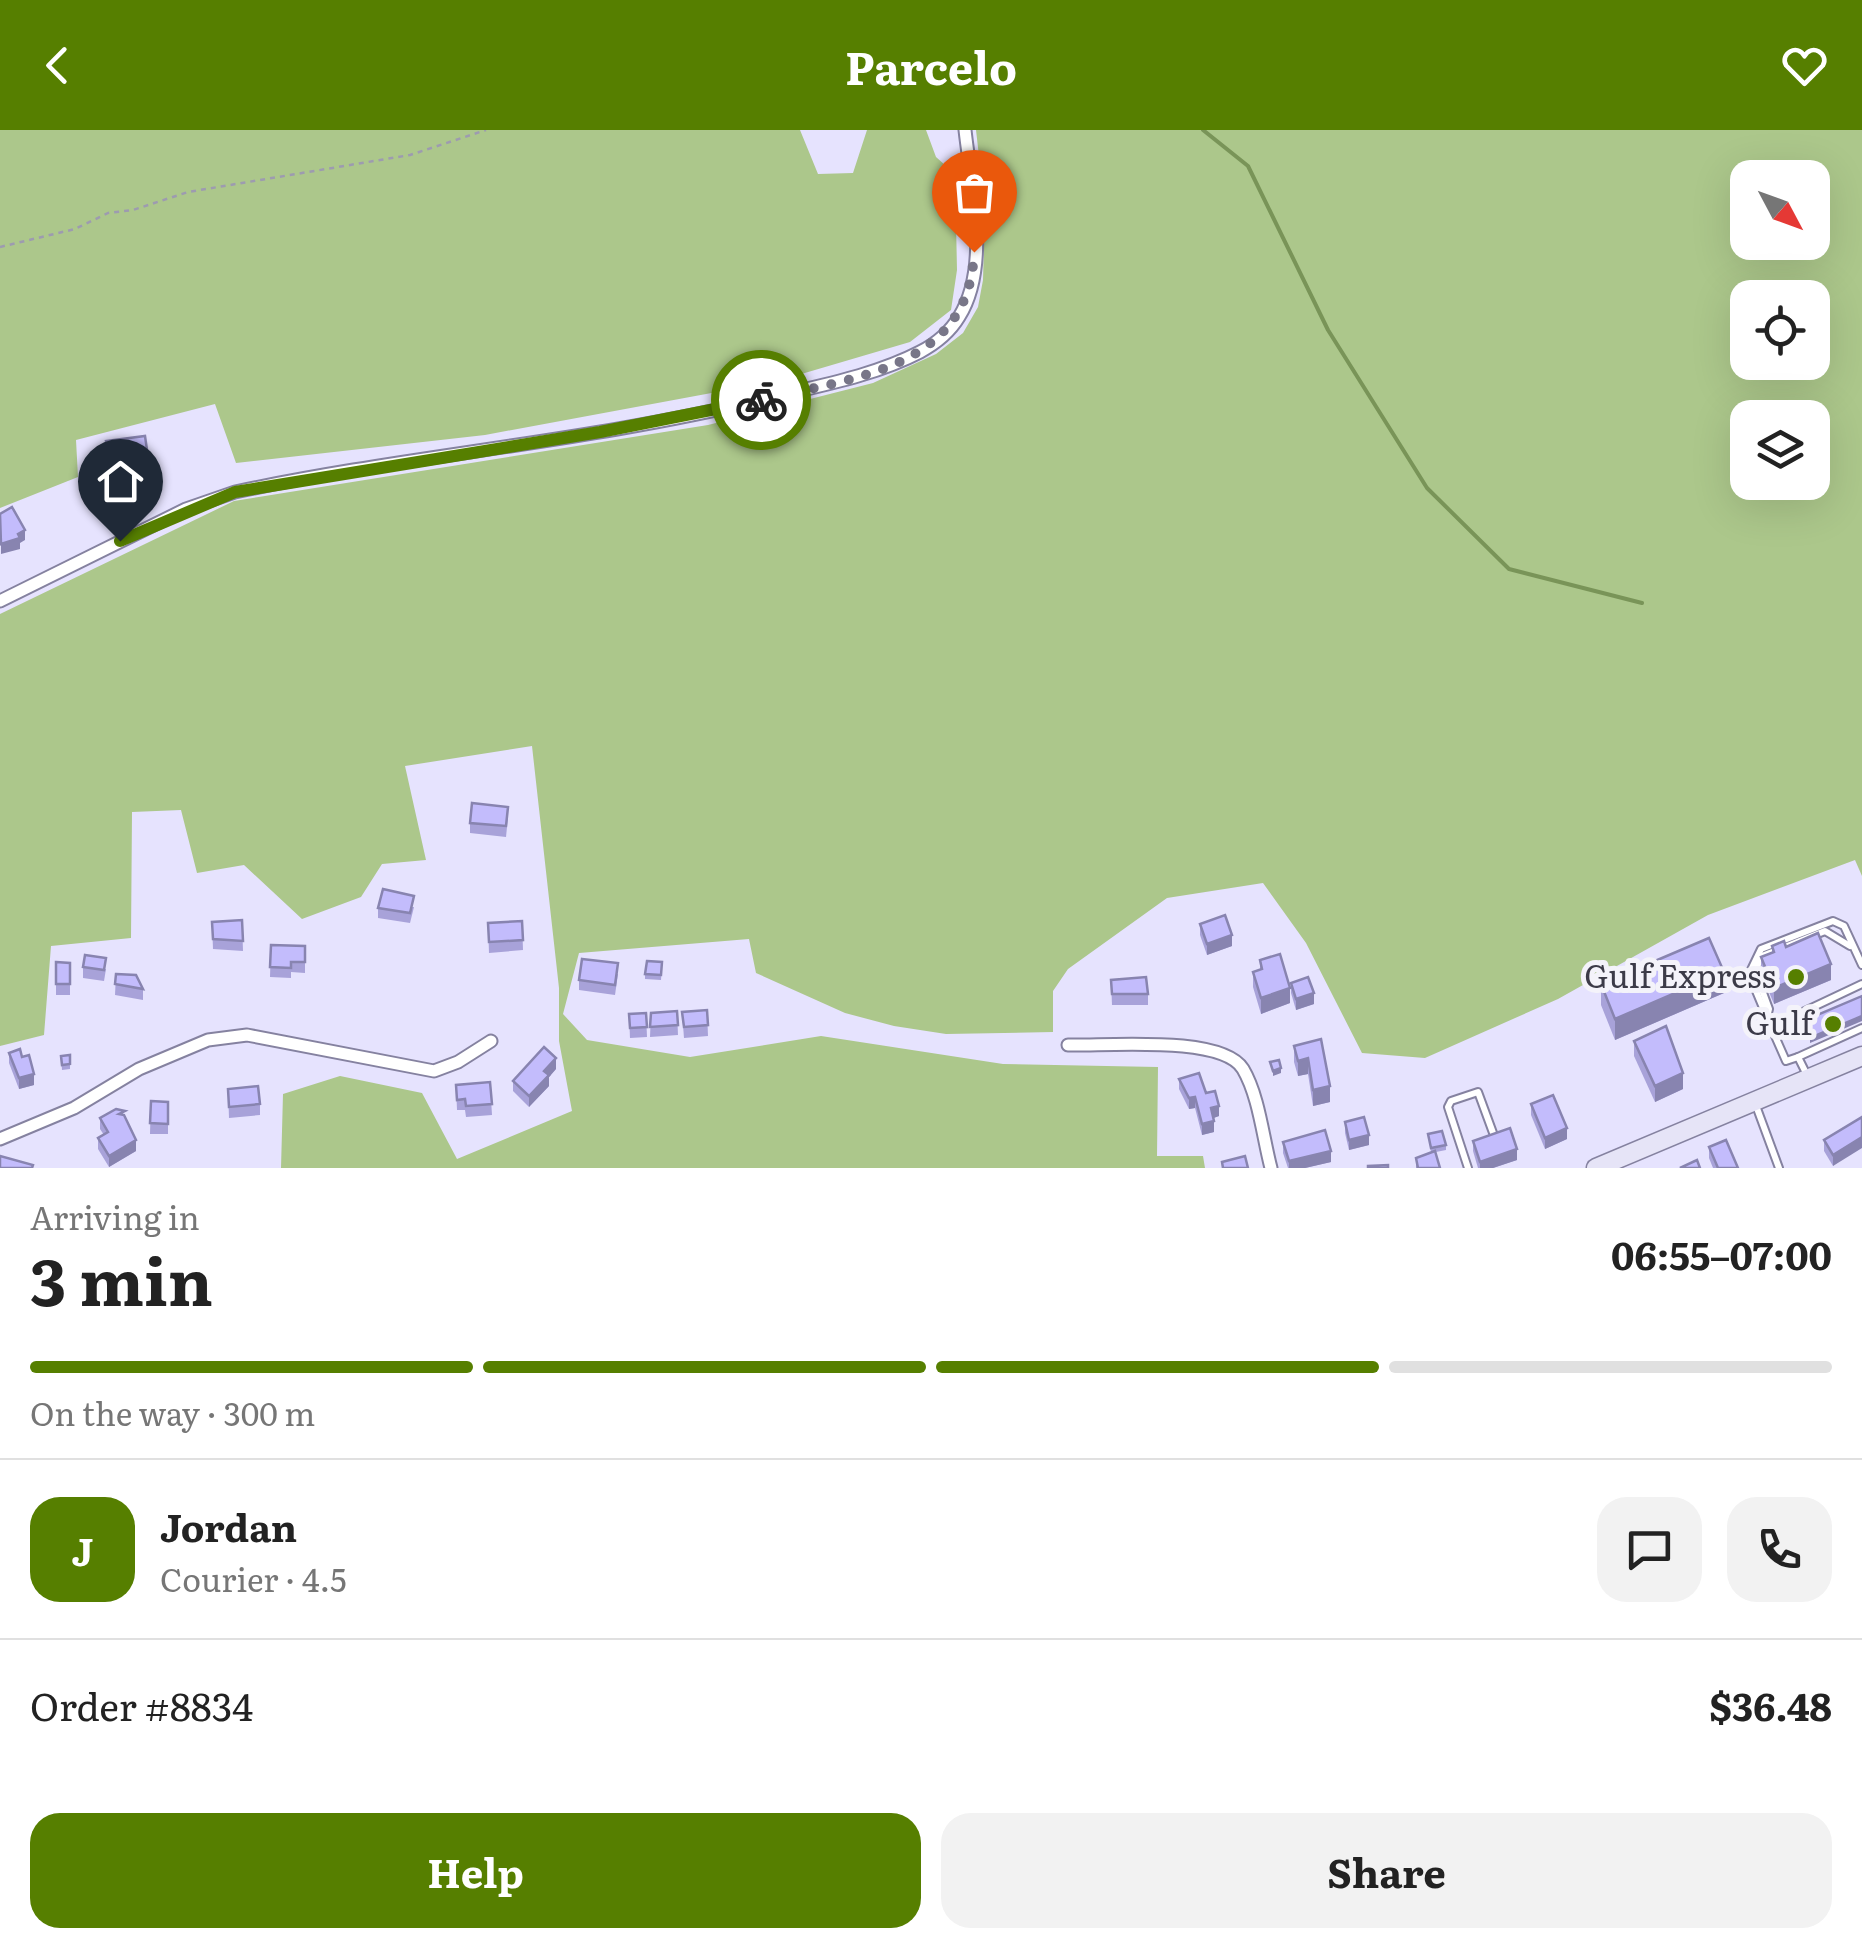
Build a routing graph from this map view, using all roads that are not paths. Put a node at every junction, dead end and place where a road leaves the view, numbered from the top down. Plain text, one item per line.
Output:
1 (965, 130) edge
2 (0, 601) edge
3 (1855, 950) junction
4 (1862, 965) edge
5 (1862, 984) edge
6 (1767, 1017) junction
7 (1771, 1026) junction
8 (1862, 1028) edge
9 (491, 1041) dead end
10 (1068, 1045) dead end
11 (1862, 1056) edge
12 (1798, 1057) junction
13 (1808, 1078) junction
14 (1754, 1100) junction
15 (0, 1139) edge
16 (1497, 1143) edge
17 (1271, 1168) edge
18 (1468, 1168) edge
19 (1596, 1168) edge
20 (1779, 1168) edge

1 - 2 street
3 - 4 lane
3 - 6 lane
3 - 6 lane
5 - 7 lane
6 - 7 lane
7 - 12 lane
8 - 12 lane
9 - 15 street
10 - 17 street
11 - 13 street
12 - 13 lane
13 - 14 street
14 - 19 street
14 - 20 lane
16 - 18 lane

